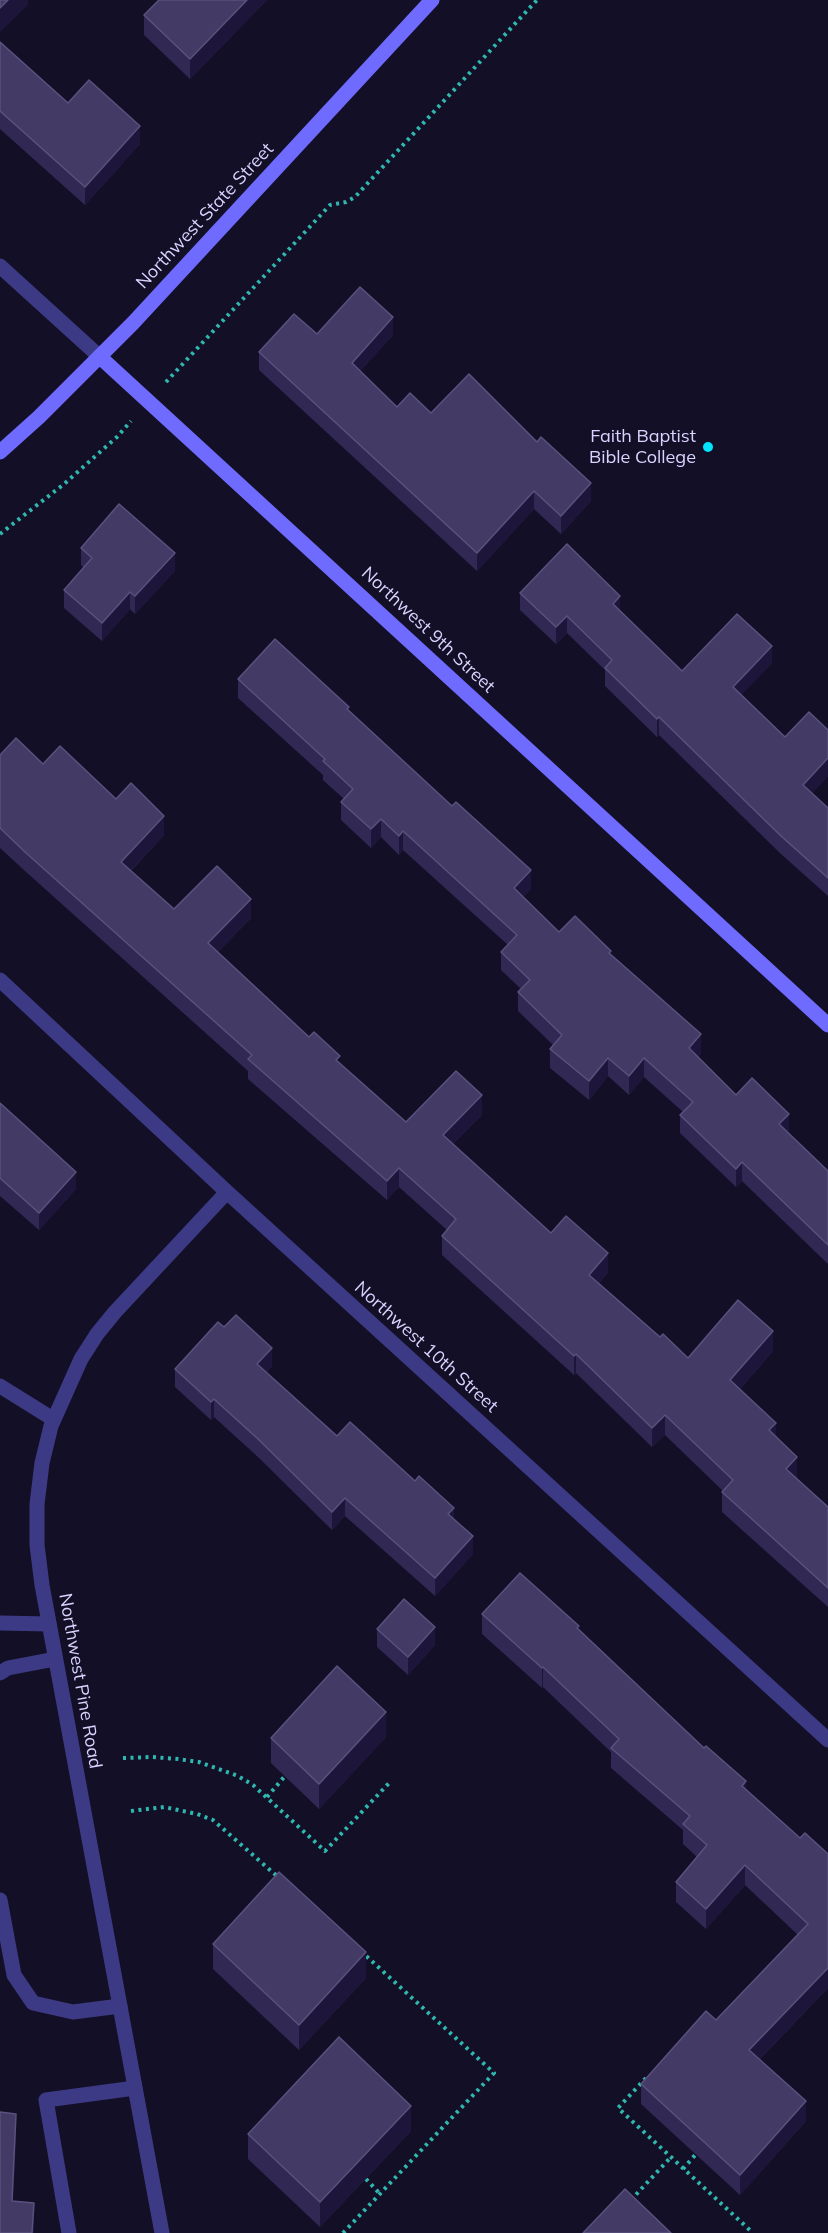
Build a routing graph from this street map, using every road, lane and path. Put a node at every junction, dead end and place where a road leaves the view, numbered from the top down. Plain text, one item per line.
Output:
1 (432, 0) edge
2 (537, 0) edge
3 (0, 266) edge
4 (100, 357) junction
5 (149, 401) junction
6 (0, 452) edge
7 (0, 534) edge
8 (0, 980) edge
9 (828, 1025) edge
10 (227, 1192) junction
11 (0, 1386) edge
12 (53, 1419) junction
13 (0, 1623) edge
14 (49, 1624) junction
15 (55, 1659) junction
16 (0, 1673) edge
17 (828, 1740) edge
18 (123, 1758) dead end
19 (285, 1776) edge
20 (390, 1782) dead end
21 (267, 1797) junction
22 (131, 1811) dead end
23 (279, 1878) edge
24 (0, 1900) edge
25 (357, 1948) edge
26 (120, 2006) junction
27 (649, 2075) edge
28 (135, 2088) junction
29 (696, 2154) edge
30 (670, 2158) junction
31 (683, 2169) junction
32 (366, 2179) edge
33 (380, 2194) junction
34 (623, 2208) edge
35 (69, 2233) edge
36 (162, 2233) edge
37 (343, 2233) edge
38 (753, 2233) edge

1 - 4 street, Northwest State Street
2 - 5 path
3 - 4 street, Northwest 9th Street
4 - 5 street, Northwest 9th Street
4 - 6 street, Northwest State Street
5 - 7 path
5 - 9 street, Northwest 9th Street
8 - 10 street, Northwest 10th Street
10 - 12 street, Northwest Pine Road
10 - 17 street, Northwest 10th Street
11 - 12 street
12 - 14 street, Northwest Pine Road
13 - 14 street
14 - 15 street, Northwest Pine Road
15 - 16 street
15 - 26 street, Northwest Pine Road
18 - 21 path
19 - 21 path
20 - 21 path
22 - 23 path
24 - 26 street
25 - 33 path
26 - 28 street, Northwest Pine Road
27 - 30 path
28 - 35 street
28 - 36 street, Northwest Pine Road
29 - 31 path
30 - 31 path
30 - 34 path
31 - 38 path
32 - 33 path
33 - 37 path

